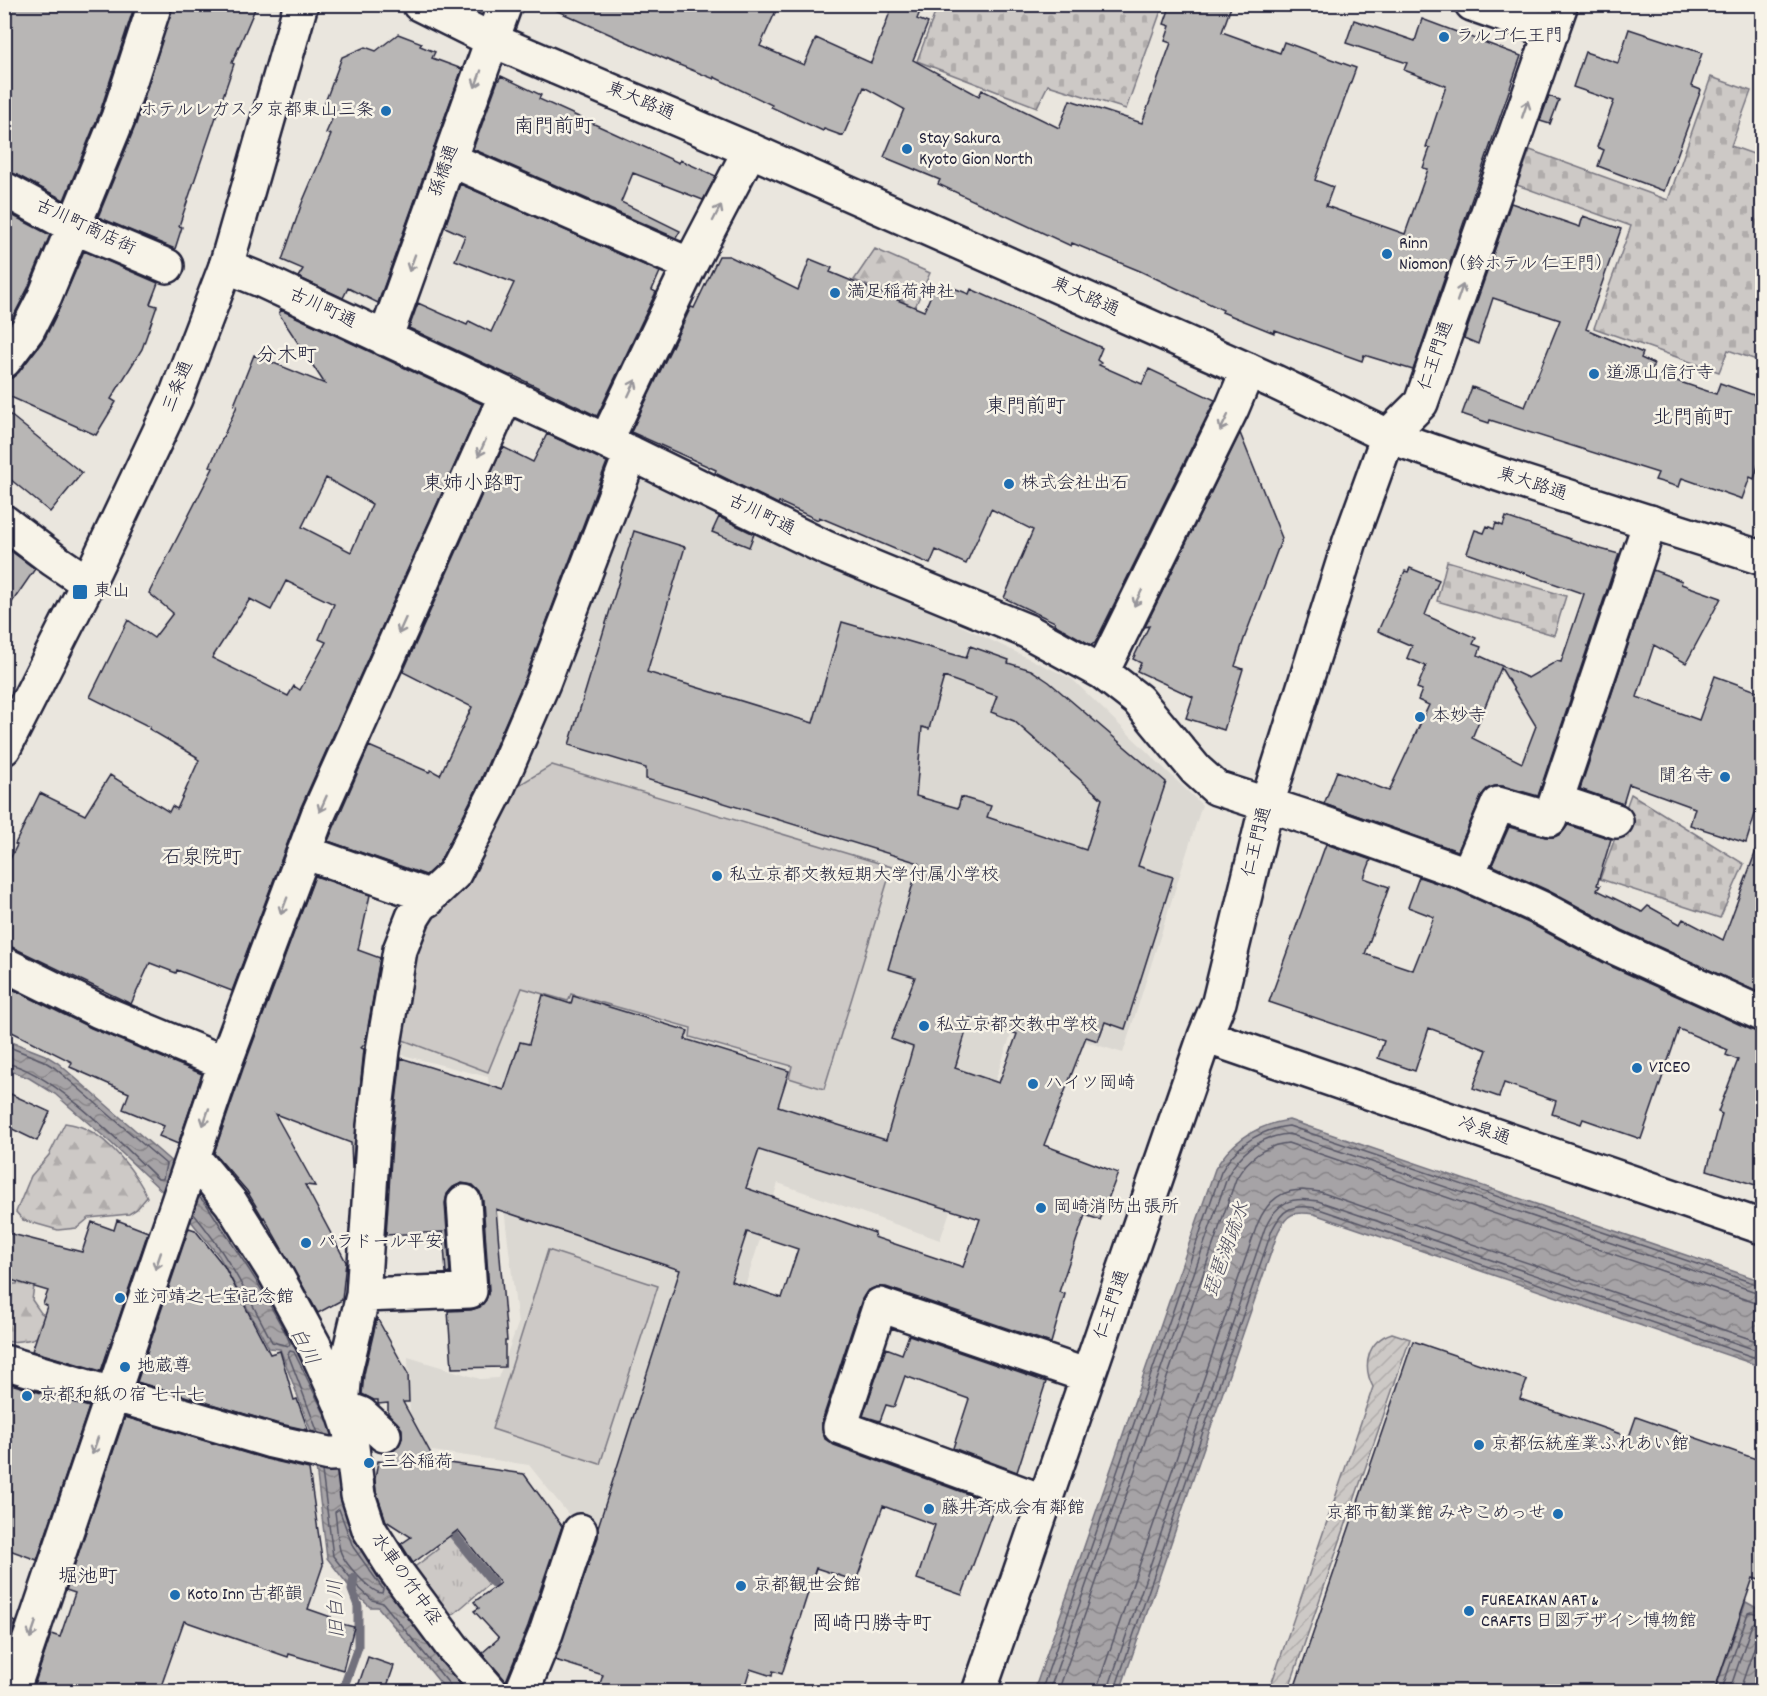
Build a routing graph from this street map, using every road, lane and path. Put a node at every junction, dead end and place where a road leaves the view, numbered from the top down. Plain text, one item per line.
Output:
1 (155, 4) edge
2 (301, 4) edge
3 (419, 4) edge
4 (505, 4) edge
5 (1472, 4) edge
6 (1556, 18) edge
7 (492, 40) junction
8 (750, 150) junction
9 (449, 159) junction
10 (4, 189) edge
11 (74, 226) junction
12 (690, 265) junction
13 (167, 266) dead end
14 (226, 266) junction
15 (385, 339) junction
16 (4, 361) edge
17 (1248, 370) junction
18 (506, 395) junction
19 (1388, 436) junction
20 (619, 447) junction
21 (4, 522) edge
22 (1650, 522) junction
23 (1762, 558) edge
24 (88, 583) junction
25 (1102, 672) junction
26 (4, 748) edge
27 (1556, 801) junction
28 (1267, 804) junction
29 (1616, 821) dead end
30 (304, 852) junction
31 (1468, 874) junction
32 (428, 900) junction
33 (4, 964) edge
34 (1762, 1014) edge
35 (1205, 1036) junction
36 (225, 1063) junction
37 (190, 1164) junction
38 (464, 1202) dead end
39 (1762, 1227) edge
40 (363, 1295) junction
41 (4, 1362) edge
42 (1088, 1376) junction
43 (113, 1394) junction
44 (342, 1407) junction
45 (384, 1435) dead end
46 (349, 1453) junction
47 (1045, 1502) junction
48 (580, 1531) dead end
49 (12, 1692) edge
50 (492, 1692) edge
51 (522, 1692) edge
52 (979, 1692) edge

1 - 11 street
2 - 14 street, 三条通
3 - 7 street, 東大路通
4 - 7 street, 孫橋通
5 - 6 street
19 -> 6 street, 仁王門通
7 - 8 street, 東大路通
7 -> 9 street, 孫橋通
12 -> 8 street
8 - 17 street, 東大路通
9 - 12 street
9 -> 15 street, 孫橋通
10 - 11 street, 古川町商店街
11 - 13 street, 古川町商店街
11 - 16 street
20 -> 12 street
14 - 15 street, 古川町通
14 - 24 street, 三条通
15 - 18 street, 古川町通
17 - 19 street, 東大路通
17 -> 25 street
18 - 20 street, 古川町通
18 -> 30 street
19 - 22 street, 東大路通
19 - 28 street, 仁王門通
20 - 25 street, 古川町通
20 - 32 street
21 - 24 street
22 - 23 street, 東大路通
22 - 27 street
24 - 26 street, 三条通
25 - 28 street, 古川町通
27 - 29 street
27 - 31 street
28 - 31 street, 古川町通
28 - 35 street, 仁王門通
30 - 32 street
30 -> 36 street
31 - 34 street, 古川町通
32 - 40 street
33 - 36 street
35 - 39 street, 冷泉通
35 - 42 street, 仁王門通
36 -> 37 street
37 -> 43 street
37 - 44 street
38 - 40 street
40 - 44 street
41 - 43 street
42 - 47 street, 仁王門通
42 - 47 street
43 - 46 street
43 -> 49 street
44 - 45 street
44 - 46 street, 水車の竹中径
46 - 50 street, 水車の竹中径
47 - 52 street, 仁王門通
48 - 51 street

